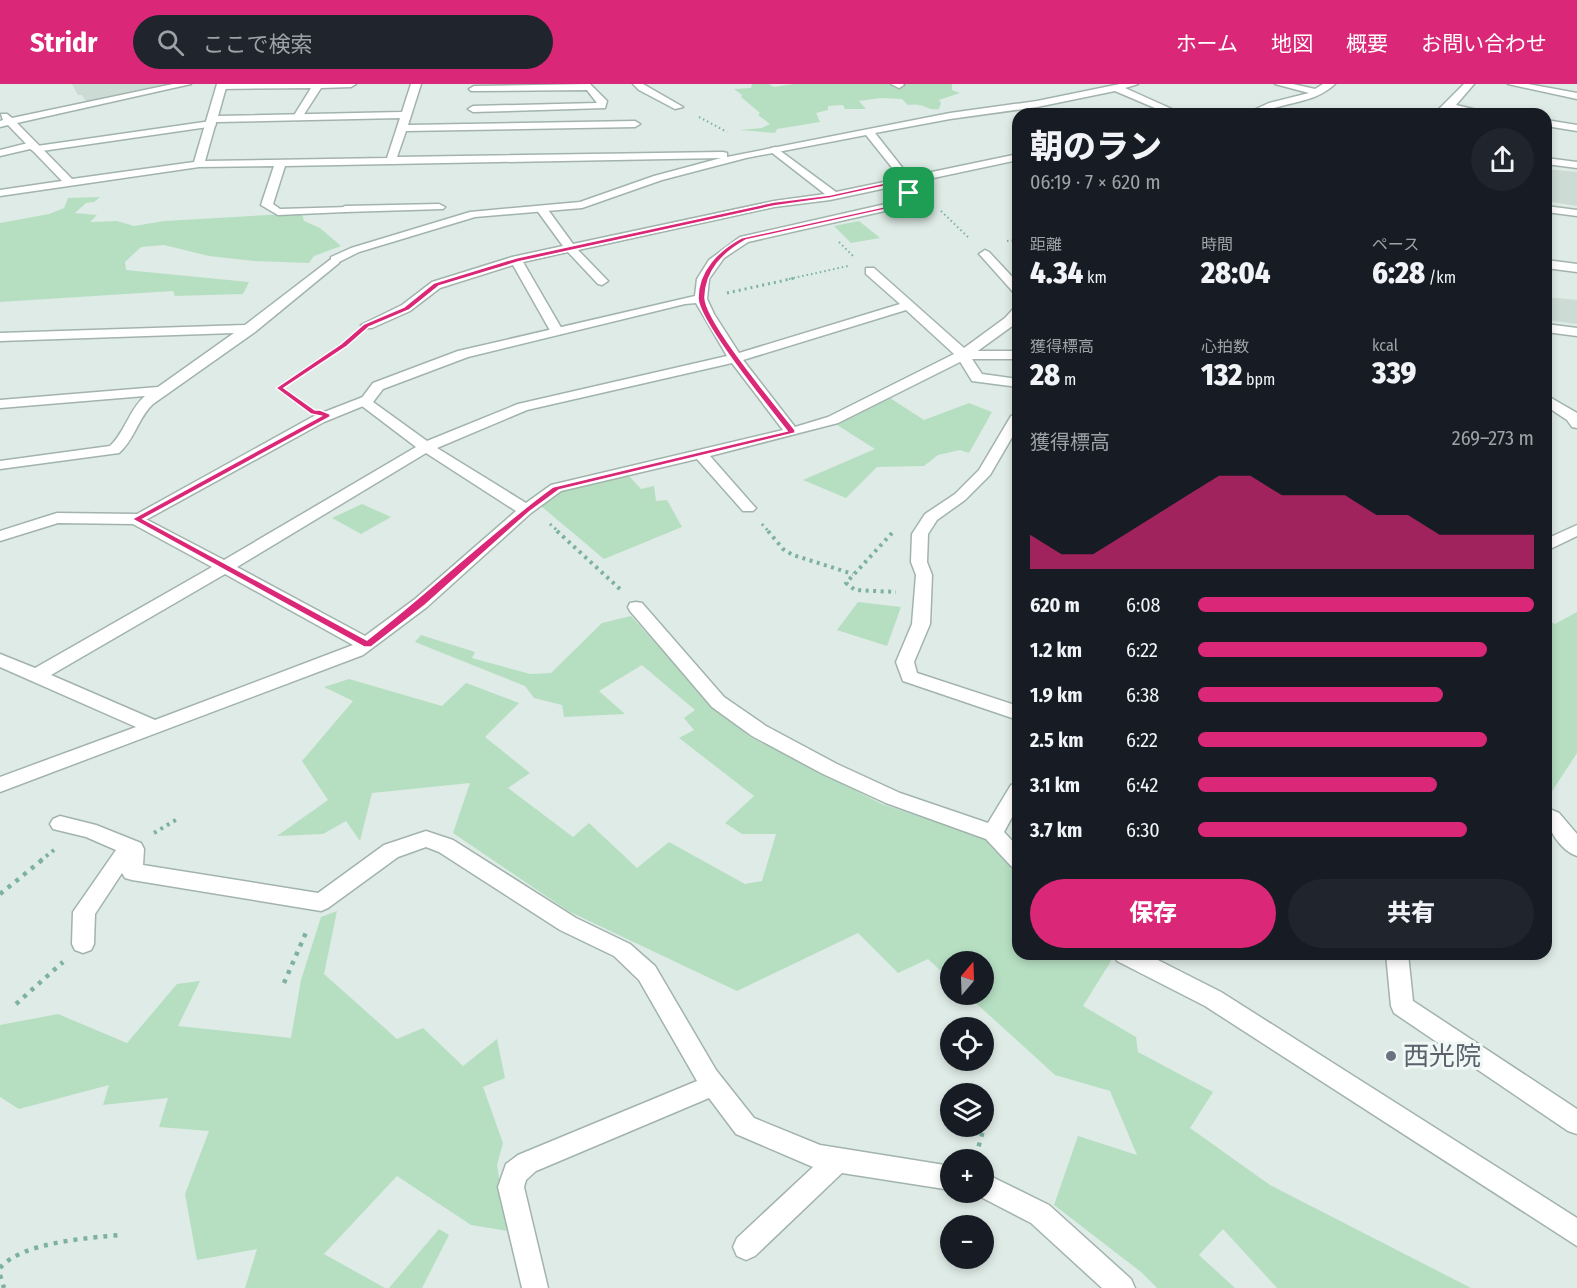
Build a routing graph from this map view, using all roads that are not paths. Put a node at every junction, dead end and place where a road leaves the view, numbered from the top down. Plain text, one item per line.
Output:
1 (186, 84) edge
2 (318, 84) edge
3 (351, 84) edge
4 (416, 84) edge
5 (638, 84) edge
6 (1133, 84) edge
7 (1280, 84) edge
8 (1330, 84) edge
9 (1469, 84) edge
10 (1513, 84) edge
11 (222, 85) edge
12 (475, 86) edge
13 (1117, 88) junction
14 (1316, 92) junction
15 (1577, 96) edge
16 (678, 107) road end
17 (1449, 107) joint
18 (1161, 108) edge
19 (1265, 108) edge
20 (1455, 108) edge
21 (473, 109) junction
22 (0, 111) edge
23 (405, 115) junction
24 (298, 117) junction
25 (212, 121) junction
26 (4, 123) edge
27 (635, 124) dead end
28 (1552, 124) edge
29 (467, 127) junction
30 (401, 128) junction
31 (1577, 128) edge
32 (869, 132) junction
33 (34, 147) junction
34 (775, 150) junction
35 (0, 153) edge
36 (745, 155) junction
37 (1012, 159) edge
38 (391, 160) junction
39 (281, 162) junction
40 (1552, 162) edge
41 (199, 164) junction
42 (1577, 165) edge
43 (70, 183) junction
44 (908, 187) junction
45 (0, 193) edge
46 (834, 196) junction
47 (924, 197) dead end
48 (439, 207) dead end
49 (542, 209) junction
50 (1552, 210) edge
51 (1577, 213) edge
52 (570, 248) junction
53 (985, 254) dead end
54 (516, 260) junction
55 (1552, 265) edge
56 (865, 267) road end
57 (1577, 268) edge
58 (602, 281) dead end
59 (1012, 283) edge
60 (701, 299) junction
61 (908, 306) junction
62 (1012, 321) edge
63 (367, 325) road end
64 (250, 329) junction
65 (1552, 329) edge
66 (557, 331) junction
67 (1577, 332) edge
68 (0, 338) edge
69 (963, 355) junction
70 (1012, 355) edge
71 (735, 358) junction
72 (1012, 382) edge
73 (163, 391) junction
74 (368, 399) junction
75 (0, 404) edge
76 (1552, 404) edge
77 (1577, 424) edge
78 (1012, 426) edge
79 (792, 432) junction
80 (426, 447) junction
81 (700, 453) junction
82 (0, 465) edge
83 (748, 508) dead end
84 (526, 510) junction
85 (136, 519) junction
86 (1577, 530) edge
87 (0, 536) edge
88 (1552, 541) edge
89 (225, 567) junction
90 (636, 607) road end
91 (367, 645) junction
92 (0, 660) edge
93 (36, 676) junction
94 (1012, 711) edge
95 (154, 727) junction
96 (0, 785) edge
97 (1012, 800) edge
98 (1552, 818) dead end
99 (60, 824) dead end
100 (993, 833) junction
101 (1577, 848) edge
102 (134, 849) junction
103 (1012, 854) edge
104 (83, 944) road end
105 (1137, 960) edge
106 (1398, 960) edge
107 (713, 1085) junction
108 (1577, 1123) edge
109 (838, 1160) junction
110 (940, 1176) edge
111 (994, 1190) edge
112 (1577, 1233) edge
113 (746, 1247) dead end
114 (535, 1288) edge
115 (1122, 1288) edge

1 - 26 street
2 - 3 street
2 - 11 street
2 - 24 street
4 - 23 street
5 - 16 street
6 - 13 street
7 - 14 street
8 - 14 street
9 - 17 street
10 - 15 street
11 - 25 street
12 - 21 street
12 - 21 street
13 - 18 street
13 - 32 street
14 - 19 street
17 - 20 street
21 - 29 street
22 - 26 street
23 - 24 street
23 - 30 street
24 - 25 street
25 - 33 street
25 - 41 street
26 - 33 street
27 - 29 street
28 - 31 street
29 - 30 street
30 - 38 street
32 - 34 street
32 - 44 street
33 - 35 street
33 - 43 street
34 - 36 street
34 - 46 street
36 - 38 street
36 - 49 street
37 - 44 street
38 - 39 street
39 - 41 street
39 - 48 street
40 - 42 street
41 - 43 street
43 - 45 street
44 - 46 street
44 - 47 street
44 - 60 street
46 - 52 street
49 - 52 street
49 - 64 street
50 - 51 street
52 - 54 street
52 - 58 street
53 - 59 street
54 - 63 street
54 - 66 street
55 - 57 street
56 - 61 street
60 - 66 street
60 - 71 street
61 - 69 street
61 - 71 street
62 - 69 street
64 - 68 street
64 - 73 street
65 - 67 street
66 - 74 street
69 - 70 street
69 - 72 street
69 - 79 street
71 - 79 street
71 - 80 street
73 - 75 street
73 - 82 street
74 - 80 street
74 - 85 street
76 - 77 street
78 - 94 street
79 - 81 street
80 - 84 street
80 - 89 street
81 - 83 street
81 - 84 street
84 - 91 street
85 - 87 street
85 - 89 street
86 - 88 street
89 - 91 street
89 - 93 street
90 - 100 street
91 - 95 street
92 - 93 street
93 - 95 street
95 - 96 street
97 - 100 street
98 - 101 street
99 - 102 street
100 - 103 street
102 - 104 street
102 - 107 street
105 - 112 street
106 - 108 street
107 - 109 street
107 - 114 street
109 - 110 street
109 - 113 street
111 - 115 street

